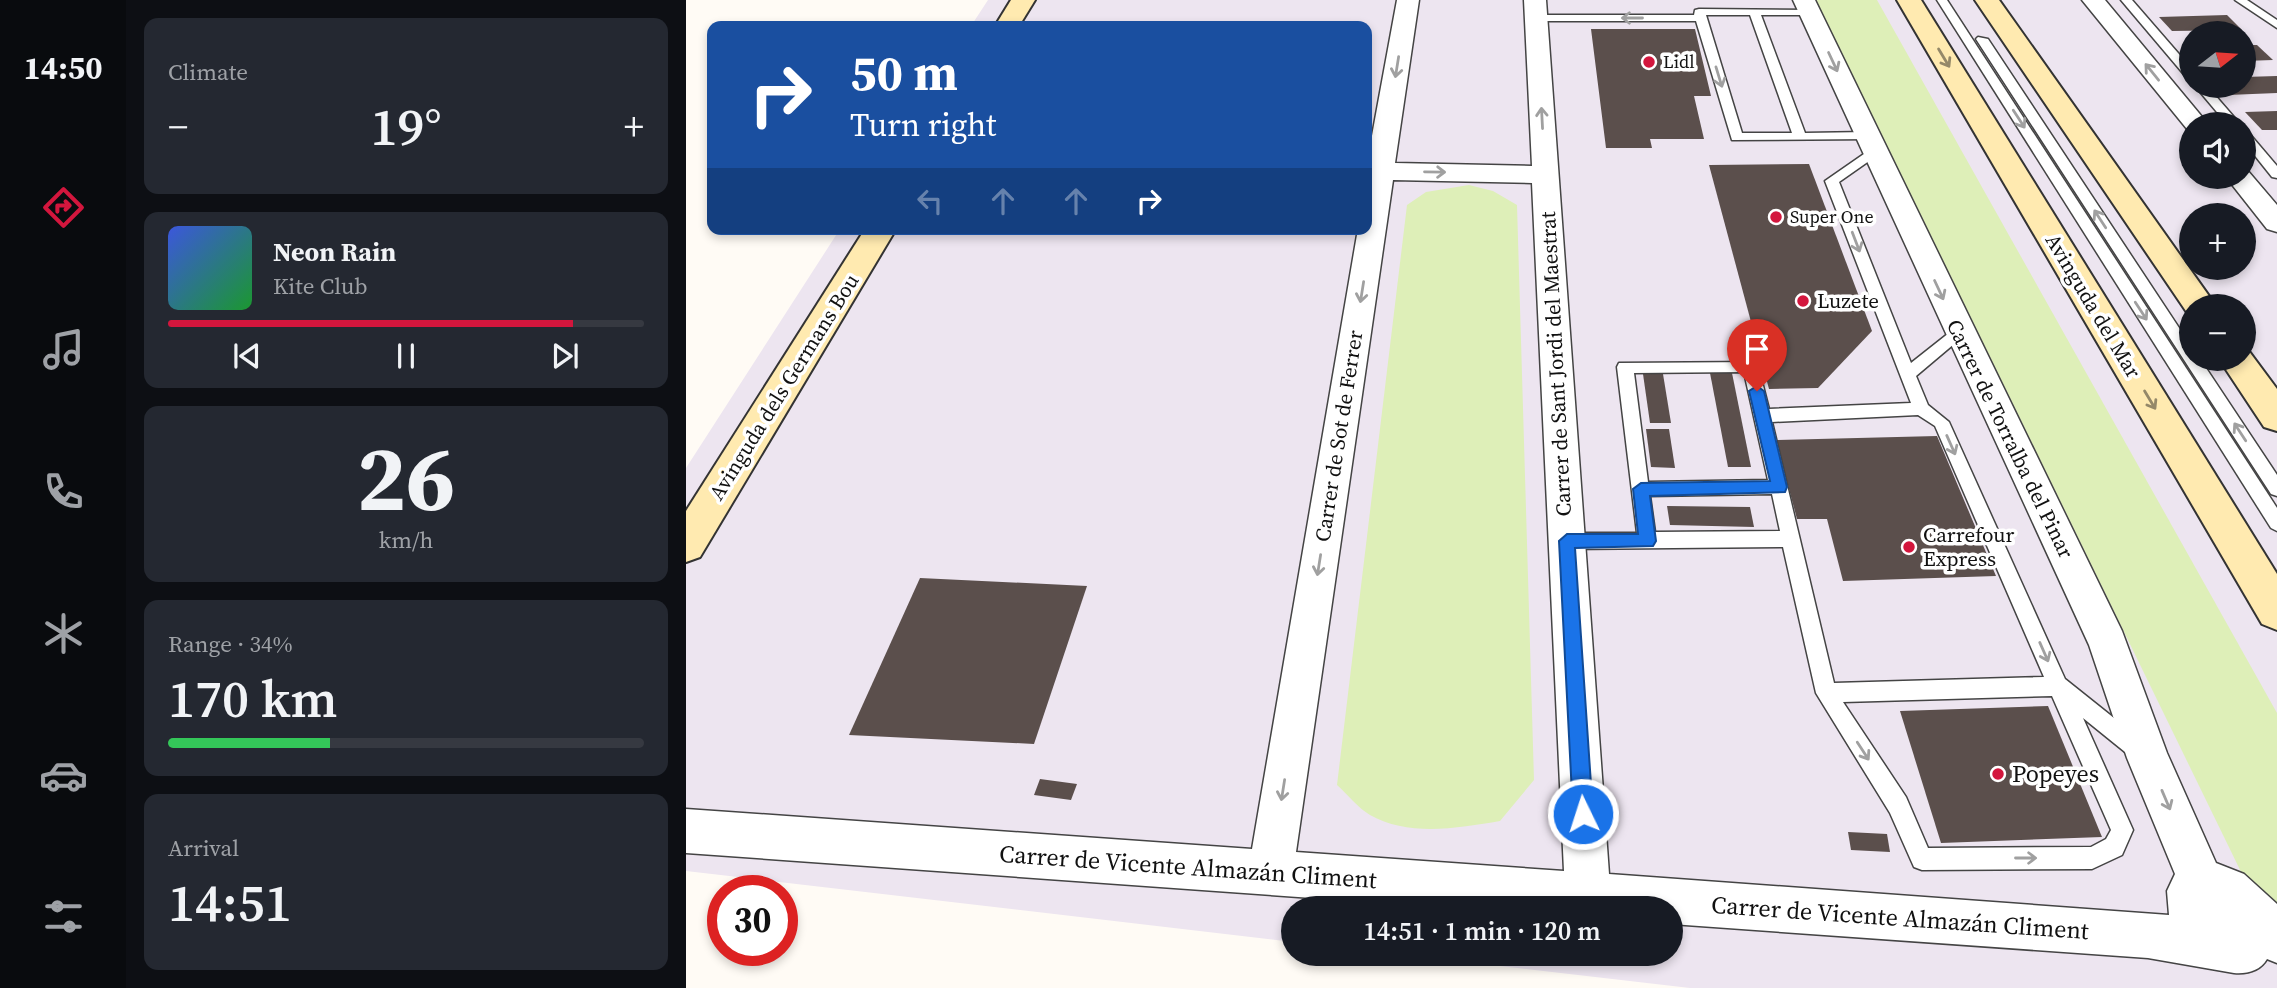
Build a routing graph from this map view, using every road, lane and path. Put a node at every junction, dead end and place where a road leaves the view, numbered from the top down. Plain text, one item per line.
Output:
1 (1023, 0) edge
2 (1408, 0) edge
3 (1909, 0) edge
4 (1942, 0) edge
5 (1956, 0) edge
6 (1987, 0) edge
7 (2093, 0) edge
8 (2126, 0) edge
9 (2240, 0) edge
10 (1806, 6) edge
11 (1535, 9) edge
12 (1754, 12) junction
13 (1700, 15) junction
14 (1010, 21) edge
15 (2277, 25) edge
16 (2179, 61) edge
17 (2211, 98) edge
18 (2186, 112) edge
19 (2224, 112) edge
20 (1800, 137) junction
21 (1871, 144) junction
22 (2256, 149) edge
23 (1374, 171) edge
24 (1545, 174) junction
25 (2277, 174) edge
26 (2249, 189) edge
27 (2277, 223) edge
28 (877, 235) edge
29 (1365, 235) edge
30 (2192, 294) edge
31 (1959, 333) junction
32 (2179, 340) edge
33 (2200, 371) edge
34 (2244, 371) edge
35 (1907, 374) junction
36 (1921, 409) junction
37 (1763, 416) junction
38 (2277, 417) edge
39 (1780, 487) junction
40 (1641, 489) junction
41 (2277, 489) edge
42 (2277, 523) edge
43 (1792, 539) junction
44 (1567, 541) junction
45 (1647, 541) junction
46 (686, 545) edge
47 (2277, 611) edge
48 (2059, 686) junction
49 (1826, 693) junction
50 (2148, 758) junction
51 (686, 831) edge
52 (1270, 873) junction
53 (1588, 895) junction
54 (2195, 895) junction
55 (2109, 933) junction
56 (2254, 941) edge

1 - 14 main road
2 -> 23 street, Carrer de Sot de Ferrer
3 -> 47 main road, Avinguda del Mar
4 -> 42 lane
32 -> 5 lane
6 - 30 main road
18 -> 7 street
8 - 16 lane
9 - 15 lane
10 - 12 lane
10 -> 21 street, Carrer de Torralba del Pinar
13 -> 11 lane
24 -> 11 street, Carrer de Sant Jordi del Maestrat
12 - 13 lane
12 - 20 lane
13 -> 20 lane
17 - 19 lane
20 - 21 lane
21 -> 31 street, Carrer de Torralba del Pinar
21 -> 35 lane
22 - 25 lane
23 -> 24 street
24 - 44 street, Carrer de Sant Jordi del Maestrat
26 - 27 street
28 - 46 main road, Avinguda dels Germans Bou
29 -> 52 street, Carrer de Sot de Ferrer
31 - 35 lane
31 - 50 street, Carrer de Torralba del Pinar
41 -> 33 lane
34 - 38 main road
35 - 36 lane
36 - 37 lane
36 -> 48 lane
37 - 39 lane
37 - 40 lane
39 - 40 lane
39 - 43 lane
40 - 45 lane
43 - 45 lane
43 - 49 lane
44 - 45 lane
44 - 53 street, Carrer de Sant Jordi del Maestrat
48 - 49 lane
49 -> 48 lane
48 - 50 lane
50 -> 54 street, Carrer de Torralba del Pinar
51 - 52 street, Carrer de Vicente Almazán Climent
52 - 53 street, Carrer de Vicente Almazán Climent
53 - 55 street, Carrer de Vicente Almazán Climent
54 - 55 street, Carrer de Vicente Almazán Climent
54 - 56 street
55 - 56 street, Carrer de Vicente Almazán Climent

